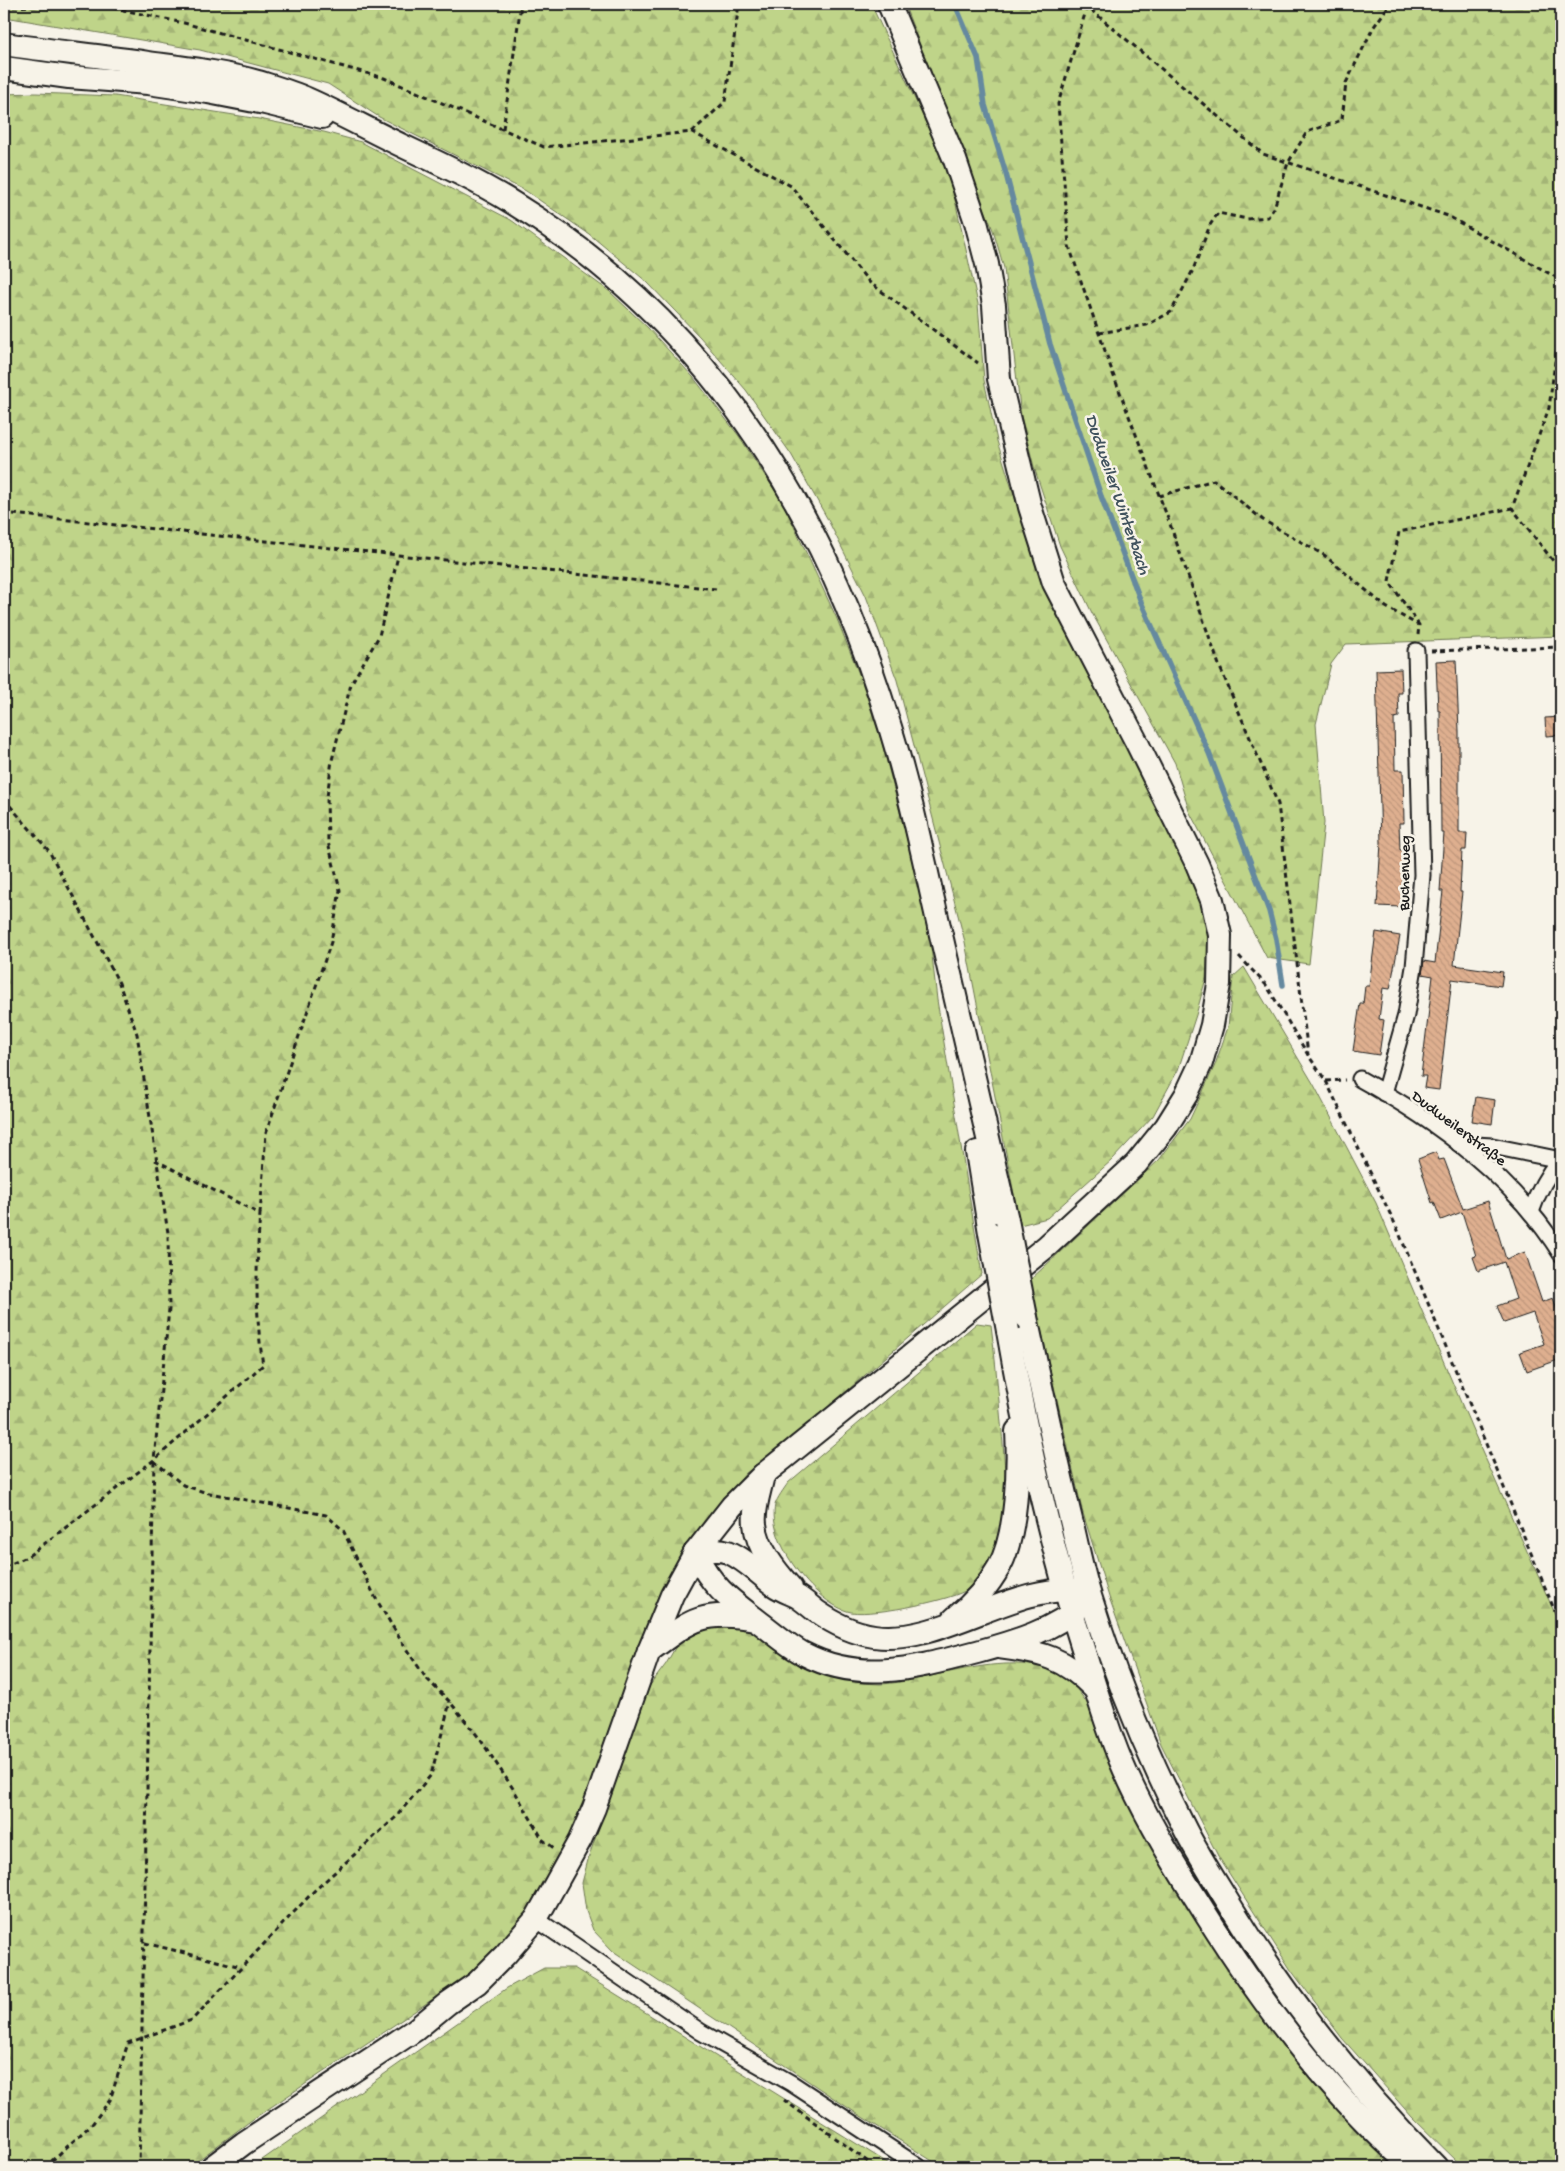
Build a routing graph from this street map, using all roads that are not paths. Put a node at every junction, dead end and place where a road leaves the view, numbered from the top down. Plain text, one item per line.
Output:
1 (889, 4) edge
2 (4, 44) edge
3 (4, 68) edge
4 (69, 77) junction
5 (4, 82) edge
6 (366, 129) junction
7 (1416, 651) road end
8 (1360, 1079) dead end
9 (1384, 1093) junction
10 (1459, 1144) junction
11 (1561, 1159) edge
12 (1531, 1212) junction
13 (998, 1226) junction
14 (1561, 1254) edge
15 (1015, 1370) junction
16 (763, 1475) junction
17 (694, 1553) junction
18 (1065, 1590) junction
19 (1090, 1596) junction
20 (799, 1598) junction
21 (1072, 1614) junction
22 (756, 1619) junction
23 (948, 1624) junction
24 (996, 1647) junction
25 (649, 1651) junction
26 (1096, 1690) junction
27 (536, 1919) junction
28 (212, 2167) edge
29 (920, 2167) edge
30 (1412, 2167) edge
31 (1436, 2167) edge

1 - 16 main road
2 - 6 main road
3 - 4 main road
4 - 5 main road
4 - 6 main road
6 - 13 main road
7 - 9 street, Buchenweg
8 - 9 street, Dudweilerstraße
9 - 10 street, Dudweilerstraße
10 - 11 street
10 - 12 street, Dudweilerstraße
11 - 12 street
12 - 14 street, Dudweilerstraße
13 - 15 main road, bridge
13 - 19 main road, bridge
15 - 18 main road
15 - 23 main road
16 - 17 main road
16 - 20 main road
17 - 20 main road
17 - 22 main road
17 - 25 main road
18 - 19 main road
18 - 21 main road
18 - 23 main road
19 - 21 main road
19 - 31 main road
20 - 23 main road
21 - 24 main road
21 - 26 main road
22 - 24 main road
22 - 25 main road
24 - 26 main road
25 - 27 main road
26 - 30 main road
27 - 28 main road
27 - 29 street

